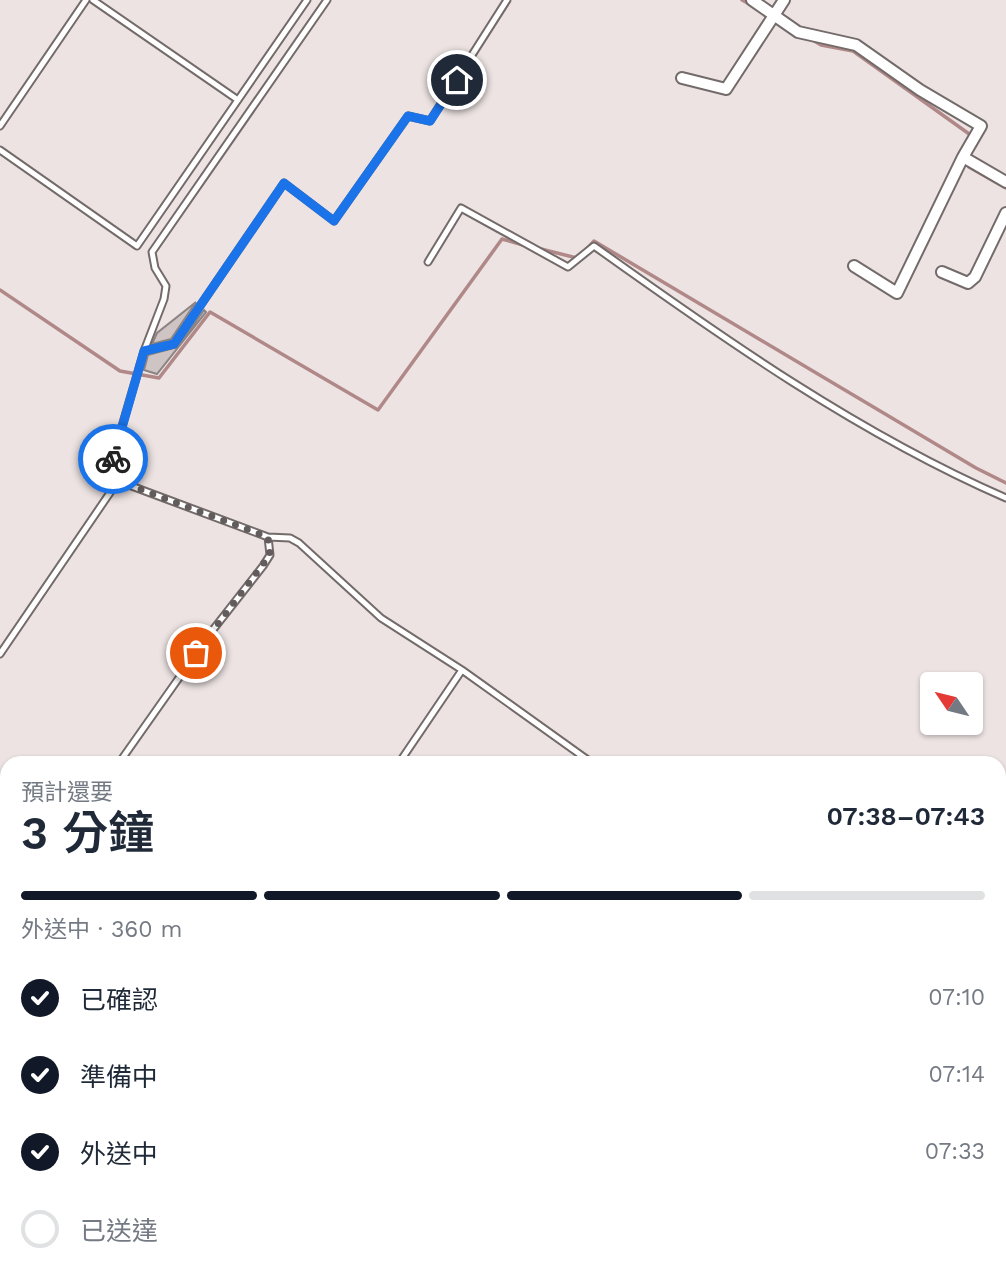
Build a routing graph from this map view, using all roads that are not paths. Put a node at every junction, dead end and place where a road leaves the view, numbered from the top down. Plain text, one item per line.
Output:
1 (86, 0) edge
2 (93, 0) edge
3 (307, 0) edge
4 (327, 0) edge
5 (507, 0) edge
6 (752, 0) edge
7 (784, 0) edge
8 (773, 13) junction
9 (682, 78) dead end
10 (238, 100) junction
11 (0, 126) edge
12 (0, 150) edge
13 (963, 157) junction
14 (1006, 183) edge
15 (1006, 213) edge
16 (428, 262) dead end
17 (854, 266) dead end
18 (942, 272) dead end
19 (144, 351) junction
20 (118, 481) junction
21 (1006, 498) edge
22 (268, 537) junction
23 (0, 654) edge
24 (462, 670) junction
25 (124, 756) edge
26 (404, 756) edge
27 (582, 756) edge

1 - 11 lane
2 - 10 lane
3 - 10 lane
4 - 19 lane
5 - 19 lane
6 - 8 street
7 - 8 street
8 - 9 street
8 - 13 street
10 - 12 lane
13 - 14 street
13 - 17 street
15 - 18 street
16 - 21 lane
19 - 20 lane
20 - 22 lane
20 - 23 lane
22 - 24 lane
22 - 25 lane
24 - 26 lane
24 - 27 lane

